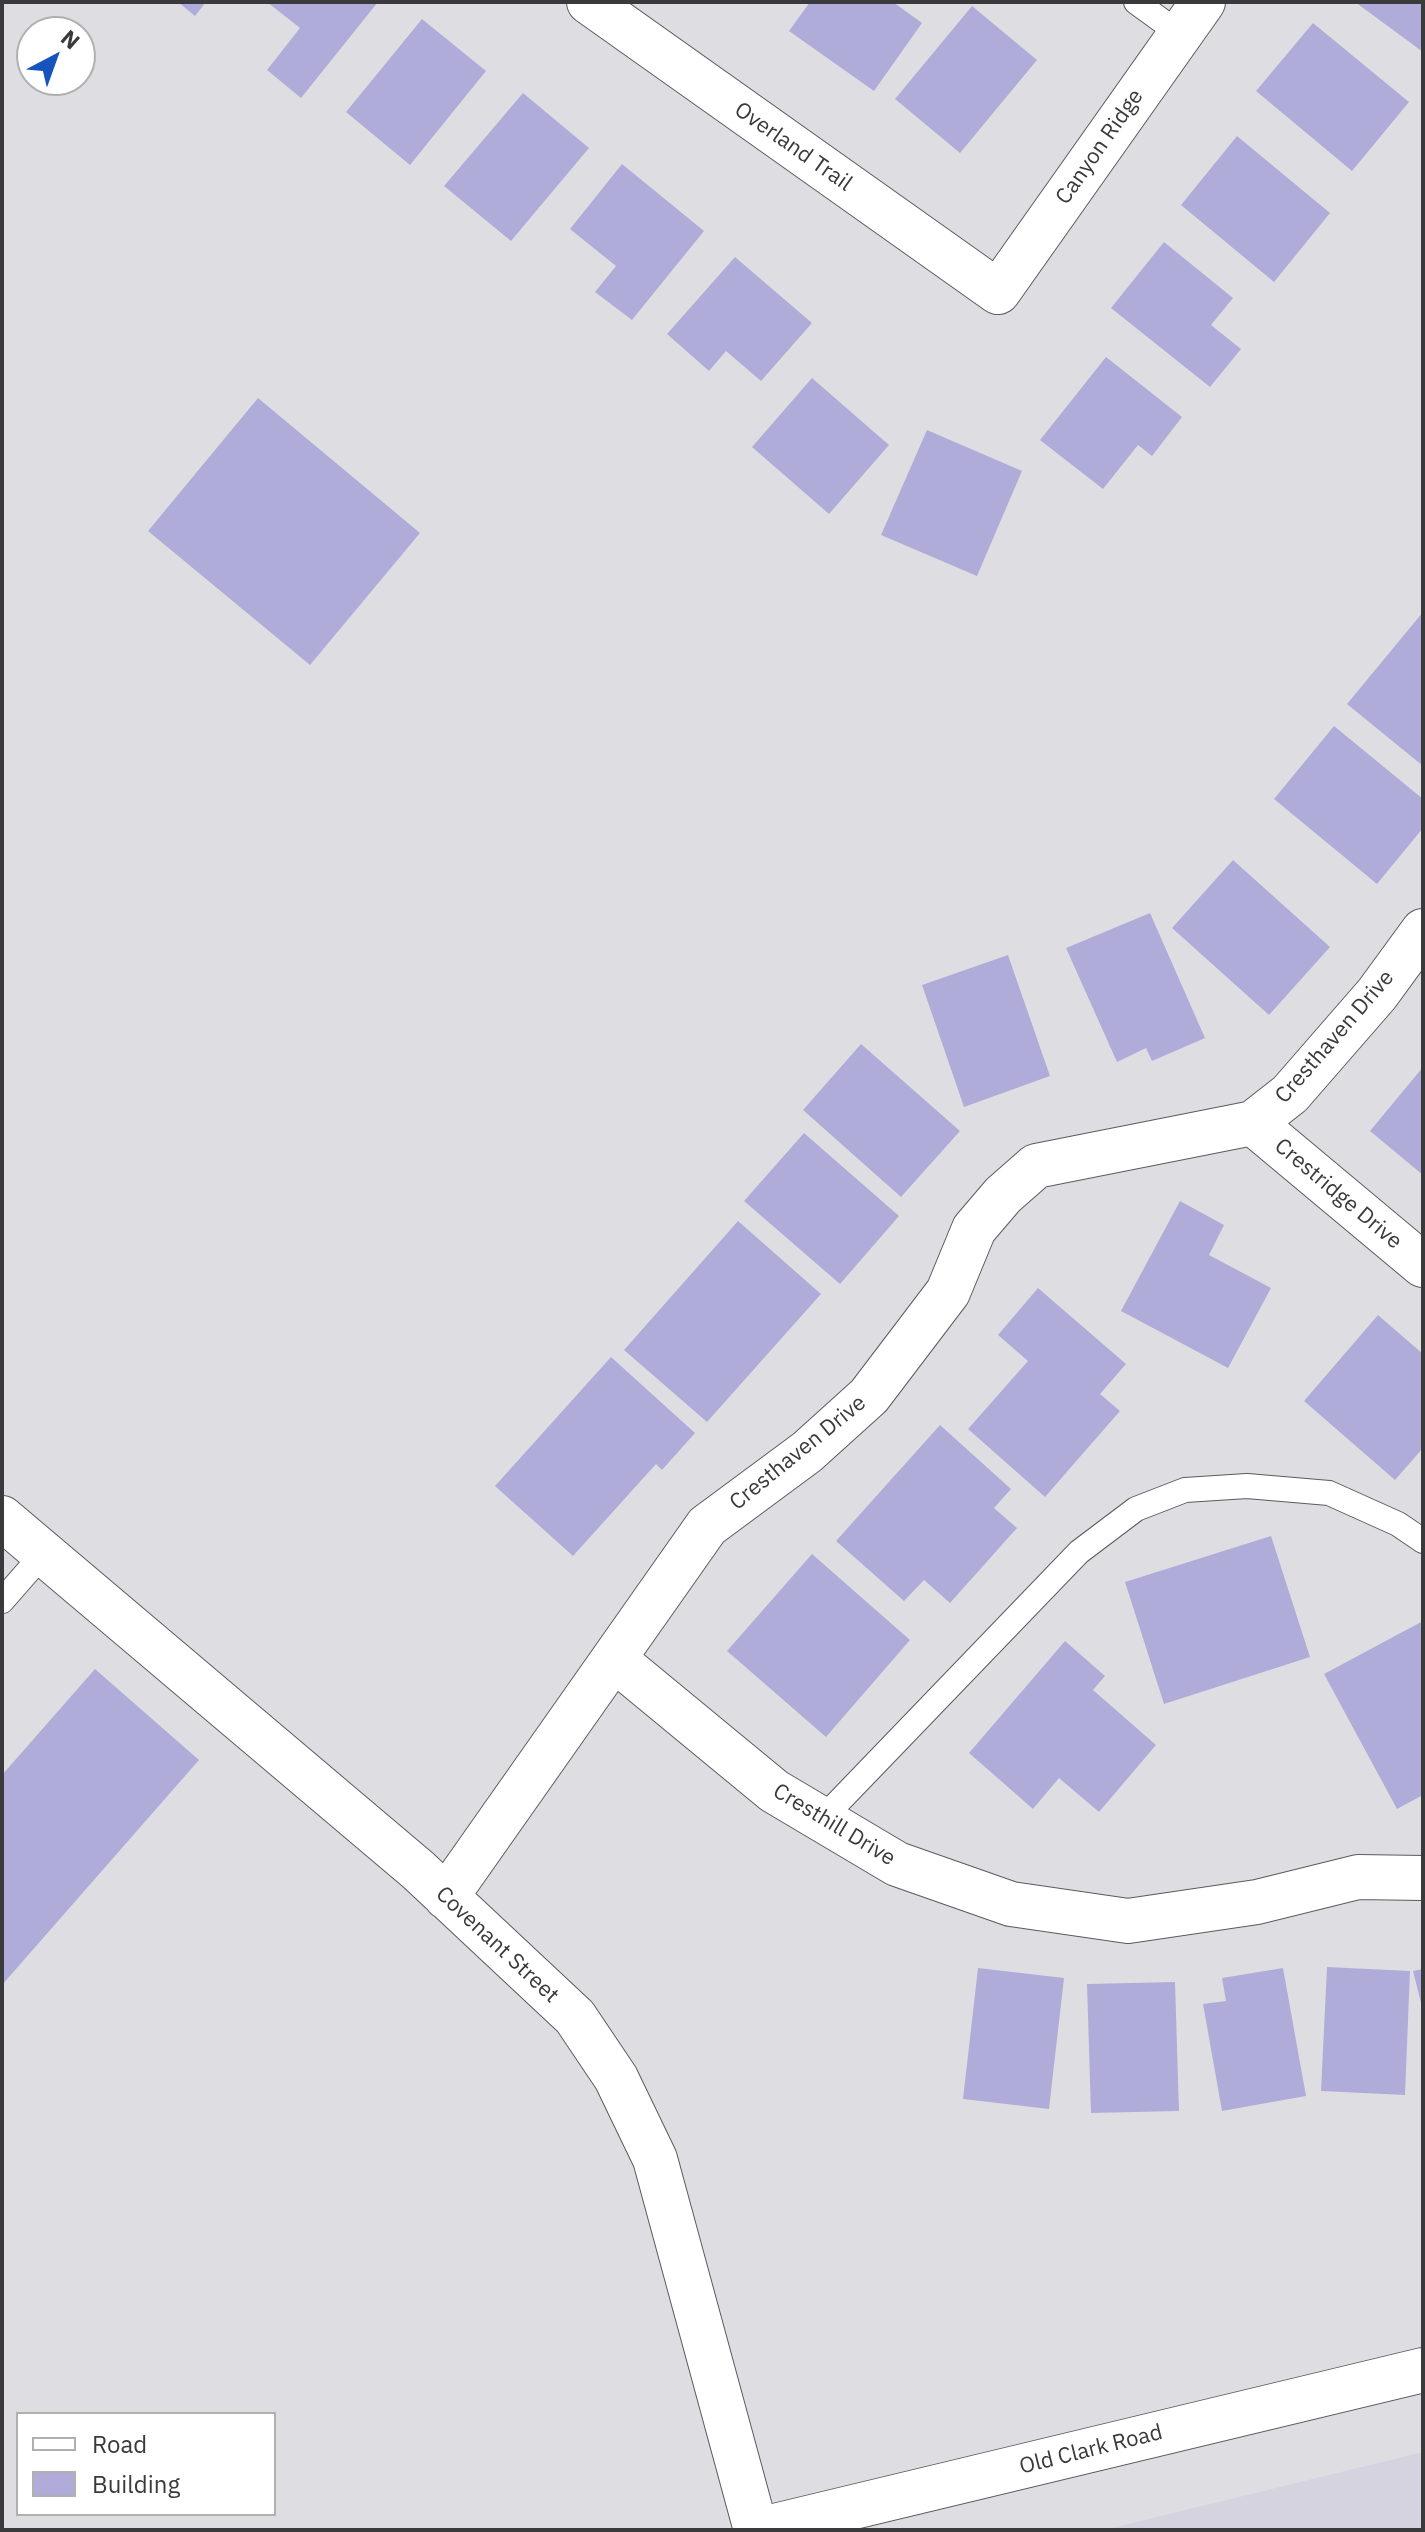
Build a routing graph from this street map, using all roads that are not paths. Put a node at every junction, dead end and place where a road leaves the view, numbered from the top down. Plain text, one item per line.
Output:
1 (589, 2) edge
2 (1136, 2) edge
3 (1192, 18) edge
4 (998, 292) joint
5 (1423, 931) edge
6 (1253, 1123) junction
7 (1423, 1265) edge
8 (2, 1518) edge
9 (1423, 1541) edge
10 (44, 1553) junction
11 (2, 1601) edge
12 (614, 1659) junction
13 (822, 1819) junction
14 (1423, 1878) edge
15 (446, 1897) junction
16 (1423, 2370) edge
17 (757, 2530) edge

1 - 4 street, Overland Trail
2 - 3 lane
3 - 4 street, Canyon Ridge
5 - 6 street, Cresthaven Drive
6 - 7 street, Crestridge Drive
6 - 12 street, Cresthaven Drive
8 - 10 street, Covenant Street
9 - 13 lane
10 - 11 lane
10 - 15 street, Covenant Street
12 - 13 street, Cresthill Drive
12 - 15 street, Cresthaven Drive
13 - 14 street, Cresthill Drive
15 - 17 street, Covenant Street
16 - 17 street, Old Clark Road

